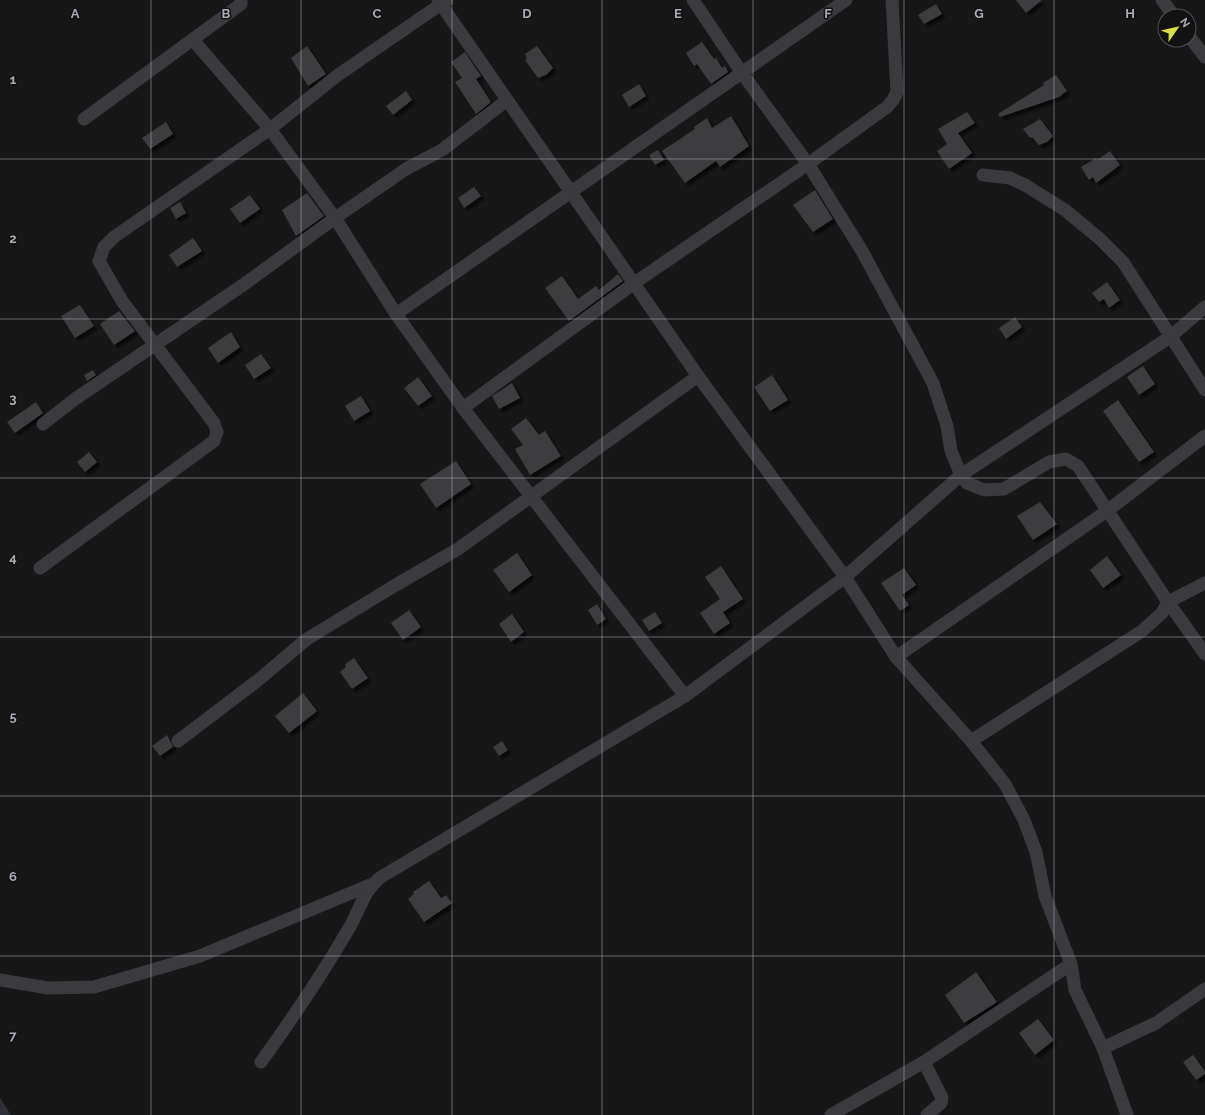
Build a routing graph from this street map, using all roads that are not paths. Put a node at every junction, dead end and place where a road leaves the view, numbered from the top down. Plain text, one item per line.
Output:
1 (693, 0) edge
2 (846, 0) edge
3 (892, 0) edge
4 (244, 1) edge
5 (442, 1) edge
6 (193, 40) junction
7 (1197, 46) edge
8 (1205, 57) edge
9 (742, 74) junction
10 (506, 101) junction
11 (84, 119) dead end
12 (270, 129) junction
13 (808, 164) junction
14 (983, 175) dead end
15 (571, 193) junction
16 (334, 218) junction
17 (633, 284) junction
18 (1205, 307) edge
19 (396, 314) junction
20 (1170, 337) junction
21 (156, 345) junction
22 (698, 376) junction
23 (1205, 390) edge
24 (463, 408) junction
25 (43, 424) dead end
26 (1205, 436) edge
27 (961, 475) junction
28 (531, 496) junction
29 (1107, 511) junction
30 (40, 568) dead end
31 (845, 577) junction
32 (1205, 583) edge
33 (1168, 602) junction
34 (1205, 654) edge
35 (896, 657) junction
36 (685, 696) junction
37 (178, 741) dead end
38 (970, 741) junction
39 (370, 885) junction
40 (1072, 964) junction
41 (0, 980) edge
42 (1205, 989) edge
43 (1103, 1048) junction
44 (261, 1062) dead end
45 (924, 1062) junction
46 (831, 1115) edge
47 (927, 1115) edge
48 (1127, 1115) edge

1 - 9 street
2 - 9 street
3 - 13 street
4 - 6 street
5 - 10 street
5 - 12 street
6 - 11 street
6 - 12 street
7 - 8 street
9 - 13 street
9 - 15 street
10 - 15 street
10 - 16 street
12 - 16 street
12 - 21 street
13 - 17 street
13 - 27 street
14 - 20 street
15 - 17 street
15 - 19 street
16 - 19 street
16 - 21 street
17 - 22 street
17 - 24 street
18 - 20 street
19 - 24 street
20 - 23 street
20 - 27 street
21 - 25 street
21 - 30 street
22 - 28 street
22 - 31 street
24 - 28 street
26 - 29 street
27 - 29 street
27 - 31 street
28 - 36 street
28 - 37 street
29 - 33 street
29 - 35 street
31 - 35 street
31 - 36 street
32 - 33 street
33 - 34 street
33 - 38 street
35 - 38 street
36 - 39 street
38 - 40 street
39 - 41 street
39 - 44 street
40 - 43 street
40 - 45 street
42 - 43 street
43 - 48 street
45 - 46 street
45 - 47 street

